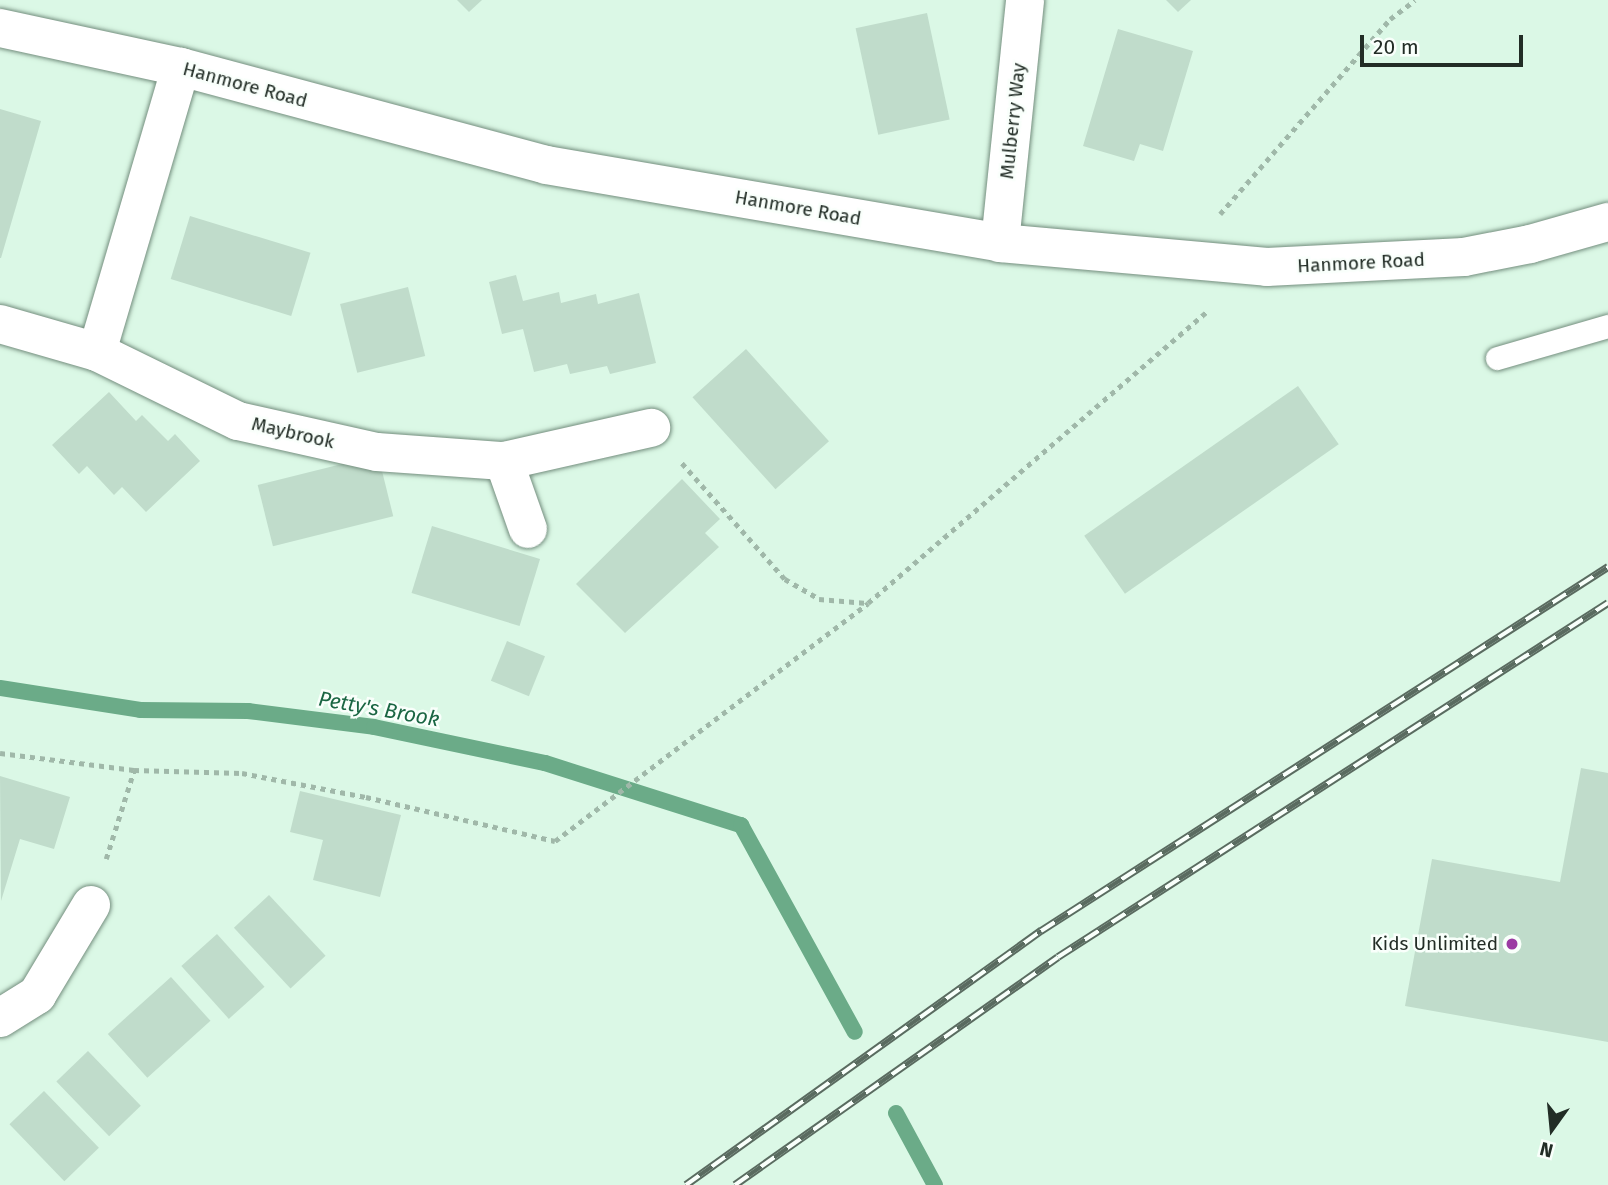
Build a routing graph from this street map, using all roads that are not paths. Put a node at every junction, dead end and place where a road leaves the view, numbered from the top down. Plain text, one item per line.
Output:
1 (1025, 0) edge
2 (0, 28) edge
3 (181, 67) junction
4 (1608, 222) edge
5 (1000, 243) junction
6 (0, 324) edge
7 (1608, 326) edge
8 (97, 352) junction
9 (1497, 358) dead end
10 (651, 428) road end
11 (504, 461) junction
12 (528, 529) dead end
13 (91, 905) road end
14 (0, 1018) edge

1 - 5 street, Mulberry Way
2 - 3 street, Hanmore Road
3 - 5 street, Hanmore Road
3 - 8 street
4 - 5 street, Hanmore Road
6 - 8 street, Maybrook
7 - 9 lane
8 - 11 street, Maybrook
10 - 11 street, Maybrook
11 - 12 street
13 - 14 street

